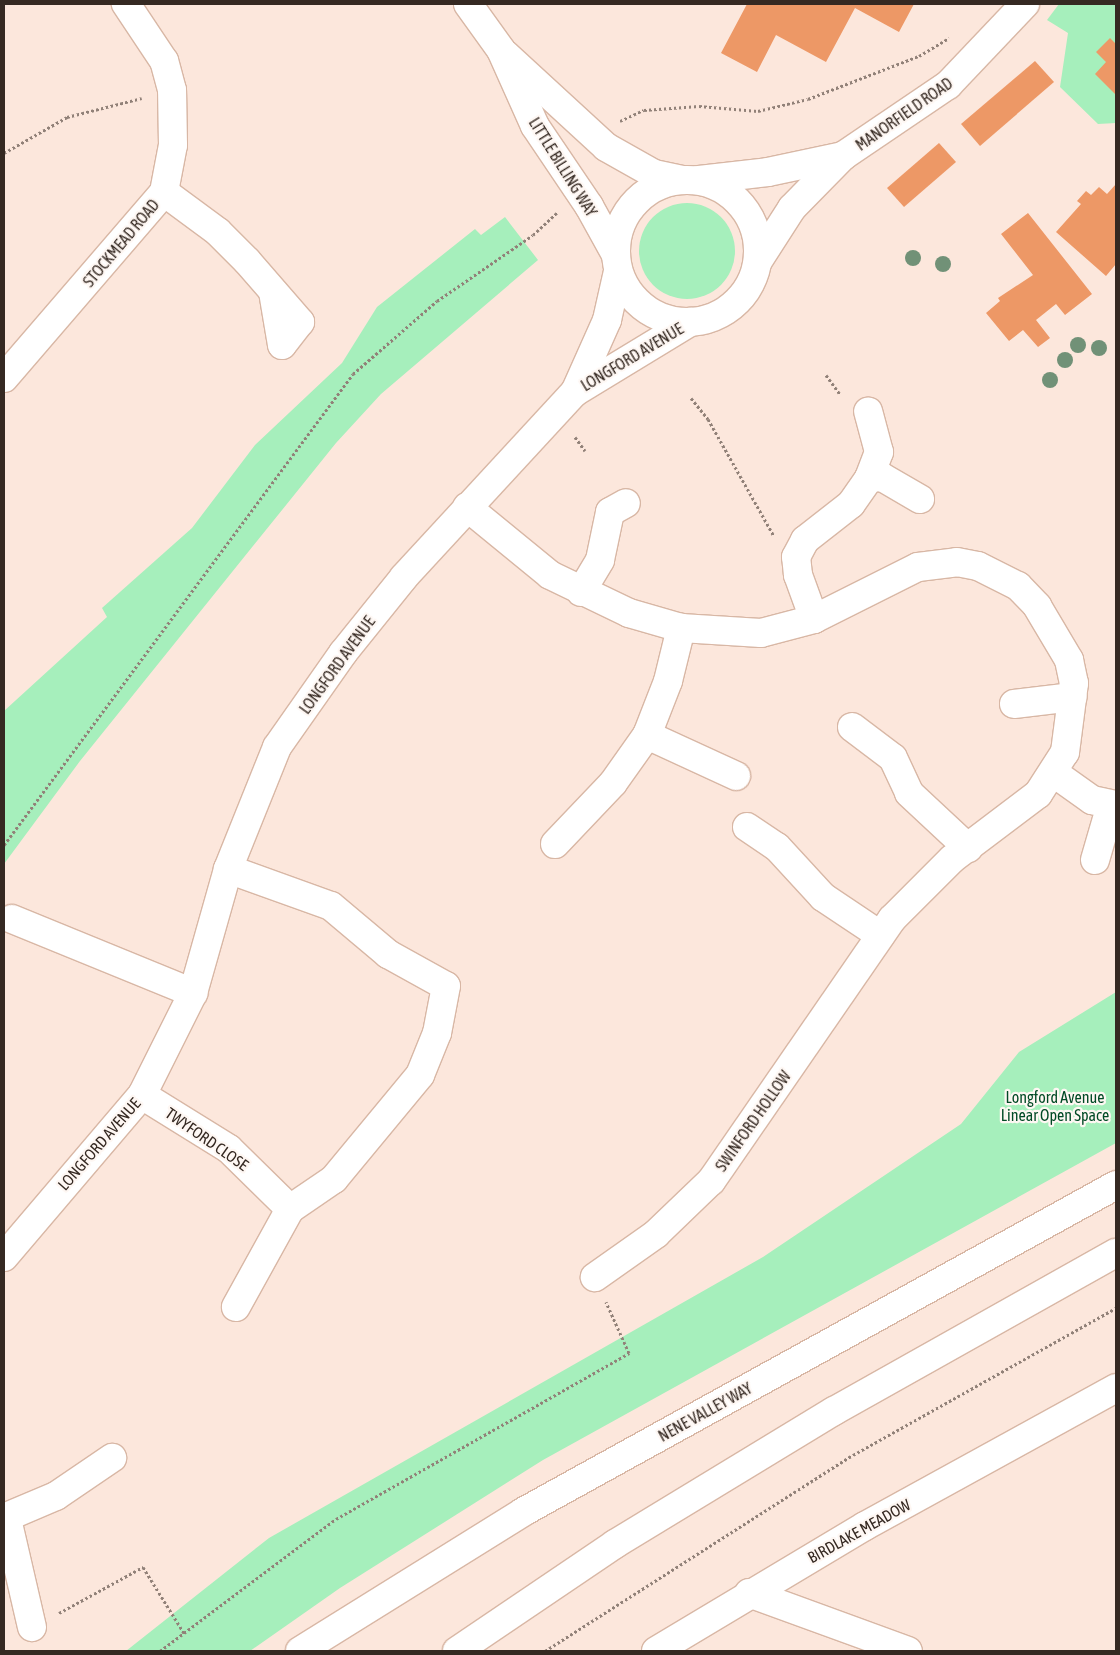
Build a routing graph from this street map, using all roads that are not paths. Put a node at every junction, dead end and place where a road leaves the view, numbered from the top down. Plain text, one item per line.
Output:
1 (126, 4) edge
2 (468, 4) edge
3 (1025, 4) edge
4 (500, 50) junction
5 (843, 156) junction
6 (689, 180) junction
7 (164, 192) junction
8 (758, 261) junction
9 (617, 263) junction
10 (274, 292) dead end
11 (690, 322) junction
12 (4, 378) edge
13 (575, 392) junction
14 (868, 411) dead end
15 (869, 478) junction
16 (920, 499) dead end
17 (626, 503) dead end
18 (467, 507) junction
19 (581, 592) junction
20 (814, 619) junction
21 (681, 628) junction
22 (1073, 697) junction
23 (1014, 704) dead end
24 (852, 727) dead end
25 (647, 735) junction
26 (1054, 774) junction
27 (736, 776) dead end
28 (1114, 805) edge
29 (747, 827) dead end
30 (555, 844) dead end
31 (968, 848) junction
32 (1095, 860) dead end
33 (228, 868) junction
34 (12, 919) dead end
35 (880, 935) junction
36 (193, 993) junction
37 (142, 1095) junction
38 (1116, 1185) edge
39 (290, 1209) junction
40 (1116, 1253) edge
41 (4, 1257) edge
42 (595, 1277) road end
43 (236, 1308) dead end
44 (1116, 1388) edge
45 (112, 1458) dead end
46 (5, 1518) edge
47 (750, 1593) junction
48 (32, 1627) road end
49 (300, 1651) edge
50 (457, 1651) edge
51 (656, 1651) edge
52 (908, 1651) edge

1 - 7 main road, STOCKMEAD ROAD
2 - 4 main road, LITTLE BILLING WAY
3 - 5 main road, MANORFIELD ROAD
4 - 6 main road, LITTLE BILLING WAY
4 - 9 main road, LITTLE BILLING WAY
5 - 6 main road, MANORFIELD ROAD
5 - 8 main road, MANORFIELD ROAD
6 - 8 main road, LITTLE BILLING WAY
6 - 9 main road
7 - 10 main road
7 - 12 main road, STOCKMEAD ROAD
8 - 11 main road, LITTLE BILLING WAY
9 - 11 main road, LITTLE BILLING WAY
9 - 13 main road, LONGFORD AVENUE
11 - 13 main road, LONGFORD AVENUE
13 - 18 main road, LONGFORD AVENUE
14 - 15 main road
15 - 16 main road
15 - 20 main road
17 - 19 main road
18 - 19 main road, SWINFORD HOLLOW
18 - 33 main road, LONGFORD AVENUE
19 - 21 main road, SWINFORD HOLLOW
20 - 21 main road, SWINFORD HOLLOW
20 - 22 main road, SWINFORD HOLLOW
21 - 25 main road
22 - 23 main road
22 - 26 main road, SWINFORD HOLLOW
24 - 31 main road
25 - 27 main road
25 - 30 main road
26 - 28 main road
26 - 31 main road, SWINFORD HOLLOW
28 - 32 main road
29 - 35 main road
31 - 35 main road, SWINFORD HOLLOW
33 - 36 main road, LONGFORD AVENUE
33 - 39 main road
34 - 36 main road
35 - 42 main road, SWINFORD HOLLOW
36 - 37 main road, LONGFORD AVENUE
37 - 39 main road, TWYFORD CLOSE
37 - 41 main road, LONGFORD AVENUE
38 - 49 main road, NENE VALLEY WAY
39 - 43 main road
40 - 50 main road
44 - 47 main road, BIRDLAKE MEADOW
45 - 46 main road
46 - 48 main road
47 - 51 main road, BIRDLAKE MEADOW
47 - 52 main road

